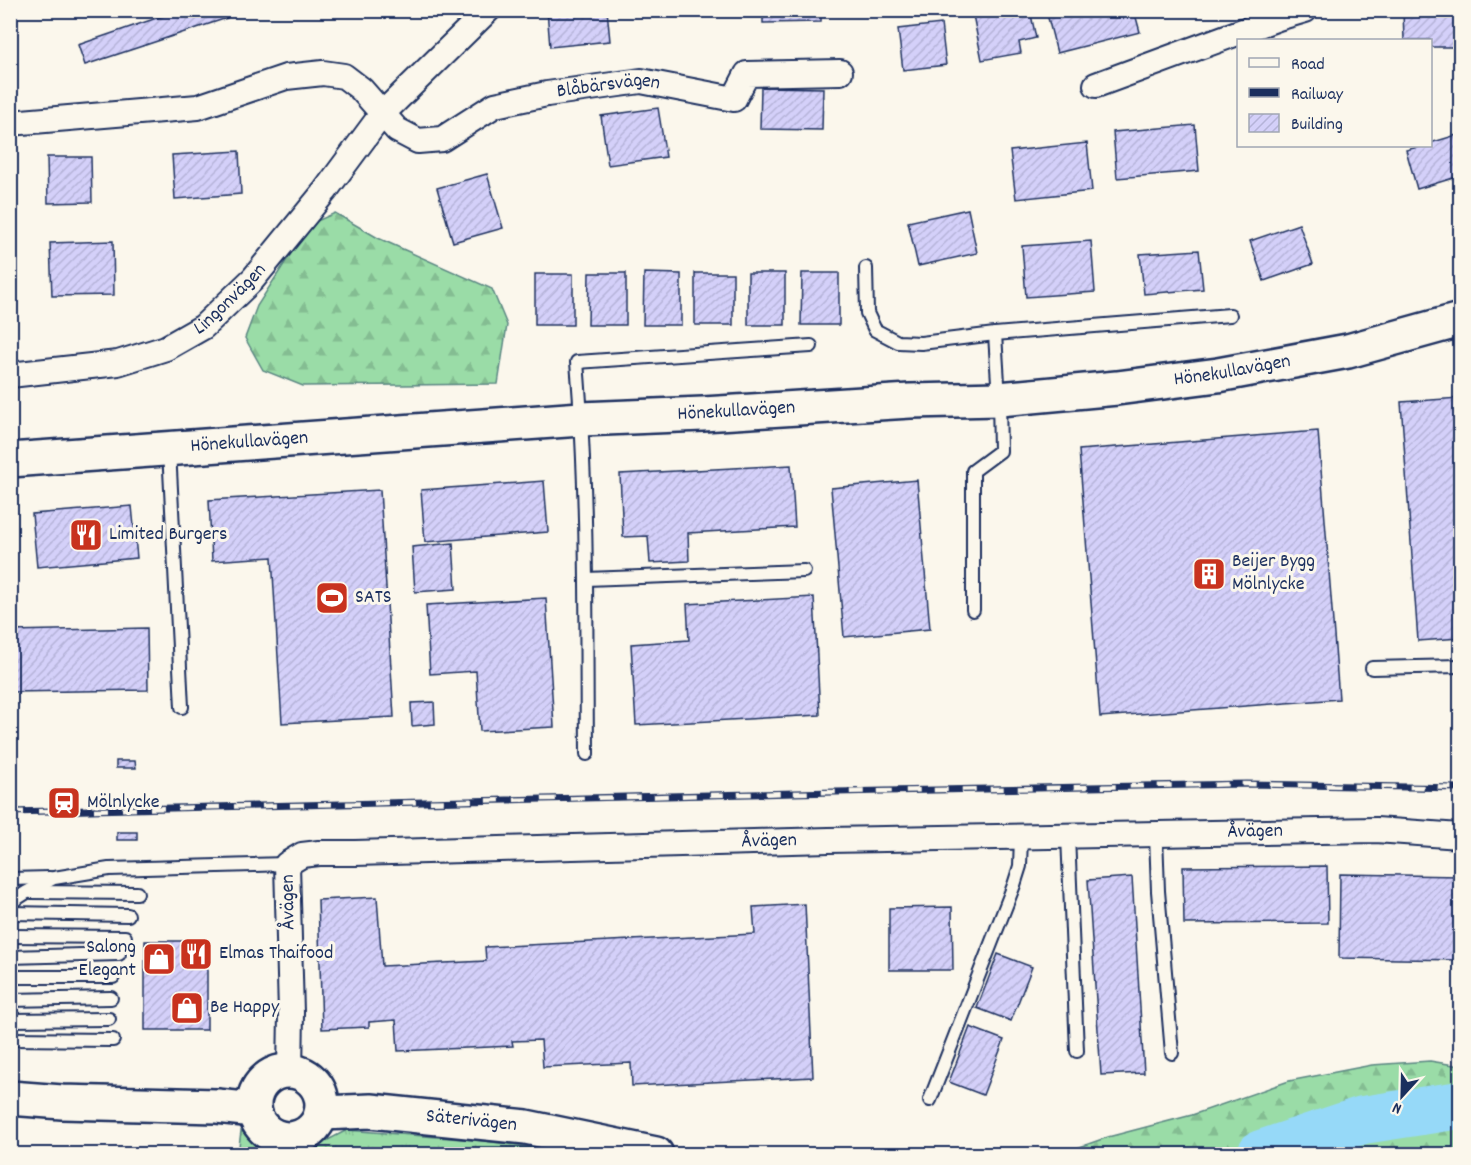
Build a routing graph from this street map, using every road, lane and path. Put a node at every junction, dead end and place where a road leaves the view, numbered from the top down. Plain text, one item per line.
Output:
1 (488, 10) edge
2 (1305, 10) edge
3 (840, 72) dead end
4 (1096, 86) dead end
5 (382, 114) junction
6 (10, 123) edge
7 (866, 268) dead end
8 (1230, 315) dead end
9 (1461, 320) edge
10 (994, 334) junction
11 (812, 346) dead end
12 (10, 375) edge
13 (999, 399) junction
14 (581, 419) junction
15 (169, 449) junction
16 (10, 460) edge
17 (804, 571) dead end
18 (586, 579) junction
19 (974, 610) dead end
20 (1461, 666) edge
21 (1372, 668) dead end
22 (182, 707) dead end
23 (587, 754) dead end
24 (1156, 834) junction
25 (1068, 836) junction
26 (1461, 836) edge
27 (1021, 837) junction
28 (287, 864) junction
29 (54, 878) junction
30 (10, 879) edge
31 (27, 892) junction
32 (137, 893) dead end
33 (10, 903) edge
34 (10, 913) edge
35 (128, 915) dead end
36 (10, 936) edge
37 (125, 937) dead end
38 (119, 954) dead end
39 (10, 957) edge
40 (10, 977) edge
41 (113, 977) dead end
42 (111, 998) dead end
43 (10, 1000) edge
44 (109, 1019) dead end
45 (10, 1020) edge
46 (10, 1039) edge
47 (113, 1040) dead end
48 (1077, 1050) dead end
49 (1172, 1053) dead end
50 (290, 1071) junction
51 (10, 1098) edge
52 (930, 1100) dead end
53 (254, 1110) junction
54 (322, 1113) junction
55 (656, 1155) edge

1 - 5 street, Lingonvägen
2 - 4 street
3 - 5 street, Blåbärsvägen
5 - 6 street
5 - 12 street, Lingonvägen
7 - 10 lane
8 - 10 lane
9 - 13 street, Hönekullavägen
10 - 13 lane
11 - 14 lane
13 - 14 street, Hönekullavägen
13 - 19 lane
14 - 15 street, Hönekullavägen
14 - 18 lane
15 - 16 street, Hönekullavägen
15 - 22 lane, Hönekullavägen
17 - 18 lane
18 - 23 lane
20 - 21 lane
24 - 25 street, Åvägen
24 - 26 street, Åvägen
24 - 49 lane
25 - 27 street, Åvägen
25 - 48 lane
27 - 28 street, Åvägen
27 - 52 lane
28 - 29 lane
28 - 50 street, Åvägen
29 - 30 lane
29 - 31 lane
31 - 32 lane
31 - 33 lane
34 - 35 lane
36 - 37 lane
38 - 39 lane
40 - 41 lane
42 - 43 lane
44 - 45 lane
46 - 47 lane
50 - 53 street
50 - 54 street
51 - 53 street
53 - 54 street
54 - 55 street, Säterivägen

